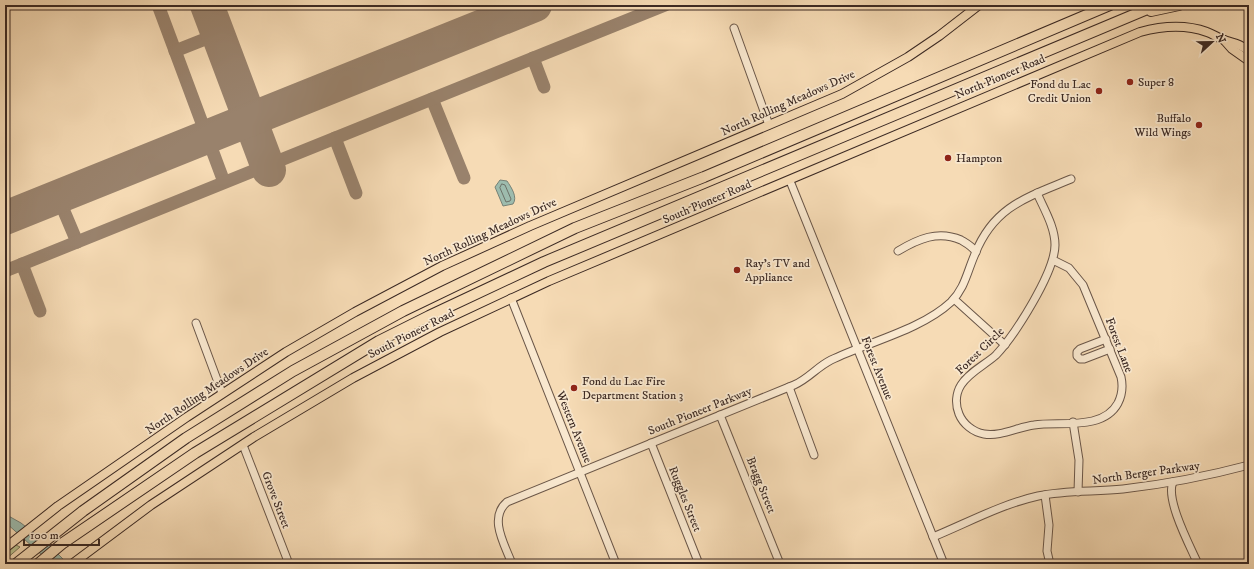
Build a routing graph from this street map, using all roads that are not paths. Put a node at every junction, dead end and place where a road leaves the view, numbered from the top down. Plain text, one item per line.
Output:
1 (979, 5) edge
2 (1104, 5) edge
3 (1110, 5) edge
4 (1157, 5) edge
5 (1179, 5) edge
6 (1139, 13) junction
7 (1063, 24) junction
8 (734, 28) dead end
9 (1224, 40) junction
10 (1249, 51) edge
11 (1249, 61) edge
12 (769, 124) junction
13 (1071, 179) dead end
14 (790, 181) junction
15 (1038, 193) junction
16 (898, 251) dead end
17 (976, 252) junction
18 (1053, 260) junction
19 (511, 298) junction
20 (954, 299) junction
21 (196, 323) dead end
22 (1106, 339) junction
23 (1005, 345) junction
24 (857, 349) junction
25 (1110, 349) junction
26 (790, 387) junction
27 (222, 393) junction
28 (720, 415) junction
29 (1073, 422) junction
30 (651, 443) junction
31 (243, 445) junction
32 (814, 455) dead end
33 (1249, 465) edge
34 (580, 472) junction
35 (1173, 482) junction
36 (1078, 492) junction
37 (1045, 495) junction
38 (933, 537) junction
39 (5, 548) edge
40 (74, 563) edge
41 (16, 564) edge
42 (38, 564) edge
43 (289, 564) edge
44 (512, 564) edge
45 (616, 564) edge
46 (699, 564) edge
47 (780, 564) edge
48 (944, 564) edge
49 (1050, 564) edge
50 (1198, 564) edge

1 - 12 main road, North Rolling Meadows Drive
2 - 7 highway
3 - 7 highway
4 - 6 highway
5 - 6 highway
6 - 42 highway
7 - 41 highway
8 - 12 street
9 - 10 main road, North Pioneer Road
9 - 11 main road, North Pioneer Road
9 - 14 main road, North Pioneer Road
12 - 27 main road, North Rolling Meadows Drive
13 - 15 street, South Pioneer Parkway
14 - 19 main road, South Pioneer Road
14 - 24 street, Forest Avenue
15 - 17 street, South Pioneer Parkway
15 - 18 street, Forest Circle
16 - 17 street
17 - 20 street, South Pioneer Parkway
18 - 22 street, Forest Lane
18 - 23 street, Forest Circle
19 - 31 main road, South Pioneer Road
19 - 34 street, Western Avenue
20 - 23 street
20 - 24 street, South Pioneer Parkway
21 - 27 street
22 - 25 street, Forest Lane
22 - 25 street
23 - 29 street, Forest Circle
24 - 26 street, South Pioneer Parkway
24 - 38 street, Forest Avenue
25 - 29 street, Forest Lane
26 - 28 street, South Pioneer Parkway
26 - 32 street
27 - 39 main road, North Rolling Meadows Drive
28 - 30 street, South Pioneer Parkway
28 - 47 street, Bragg Street
29 - 36 street
30 - 34 street, South Pioneer Parkway
30 - 46 street, Ruggles Street
31 - 40 main road, South Pioneer Road
31 - 43 street, Grove Street
33 - 35 street, North Berger Parkway
34 - 44 street, South Pioneer Parkway
34 - 45 street, Western Avenue
35 - 36 street, North Berger Parkway
35 - 50 street
36 - 37 street, North Berger Parkway
37 - 38 street, North Berger Parkway
37 - 49 street
38 - 48 street, Forest Avenue

